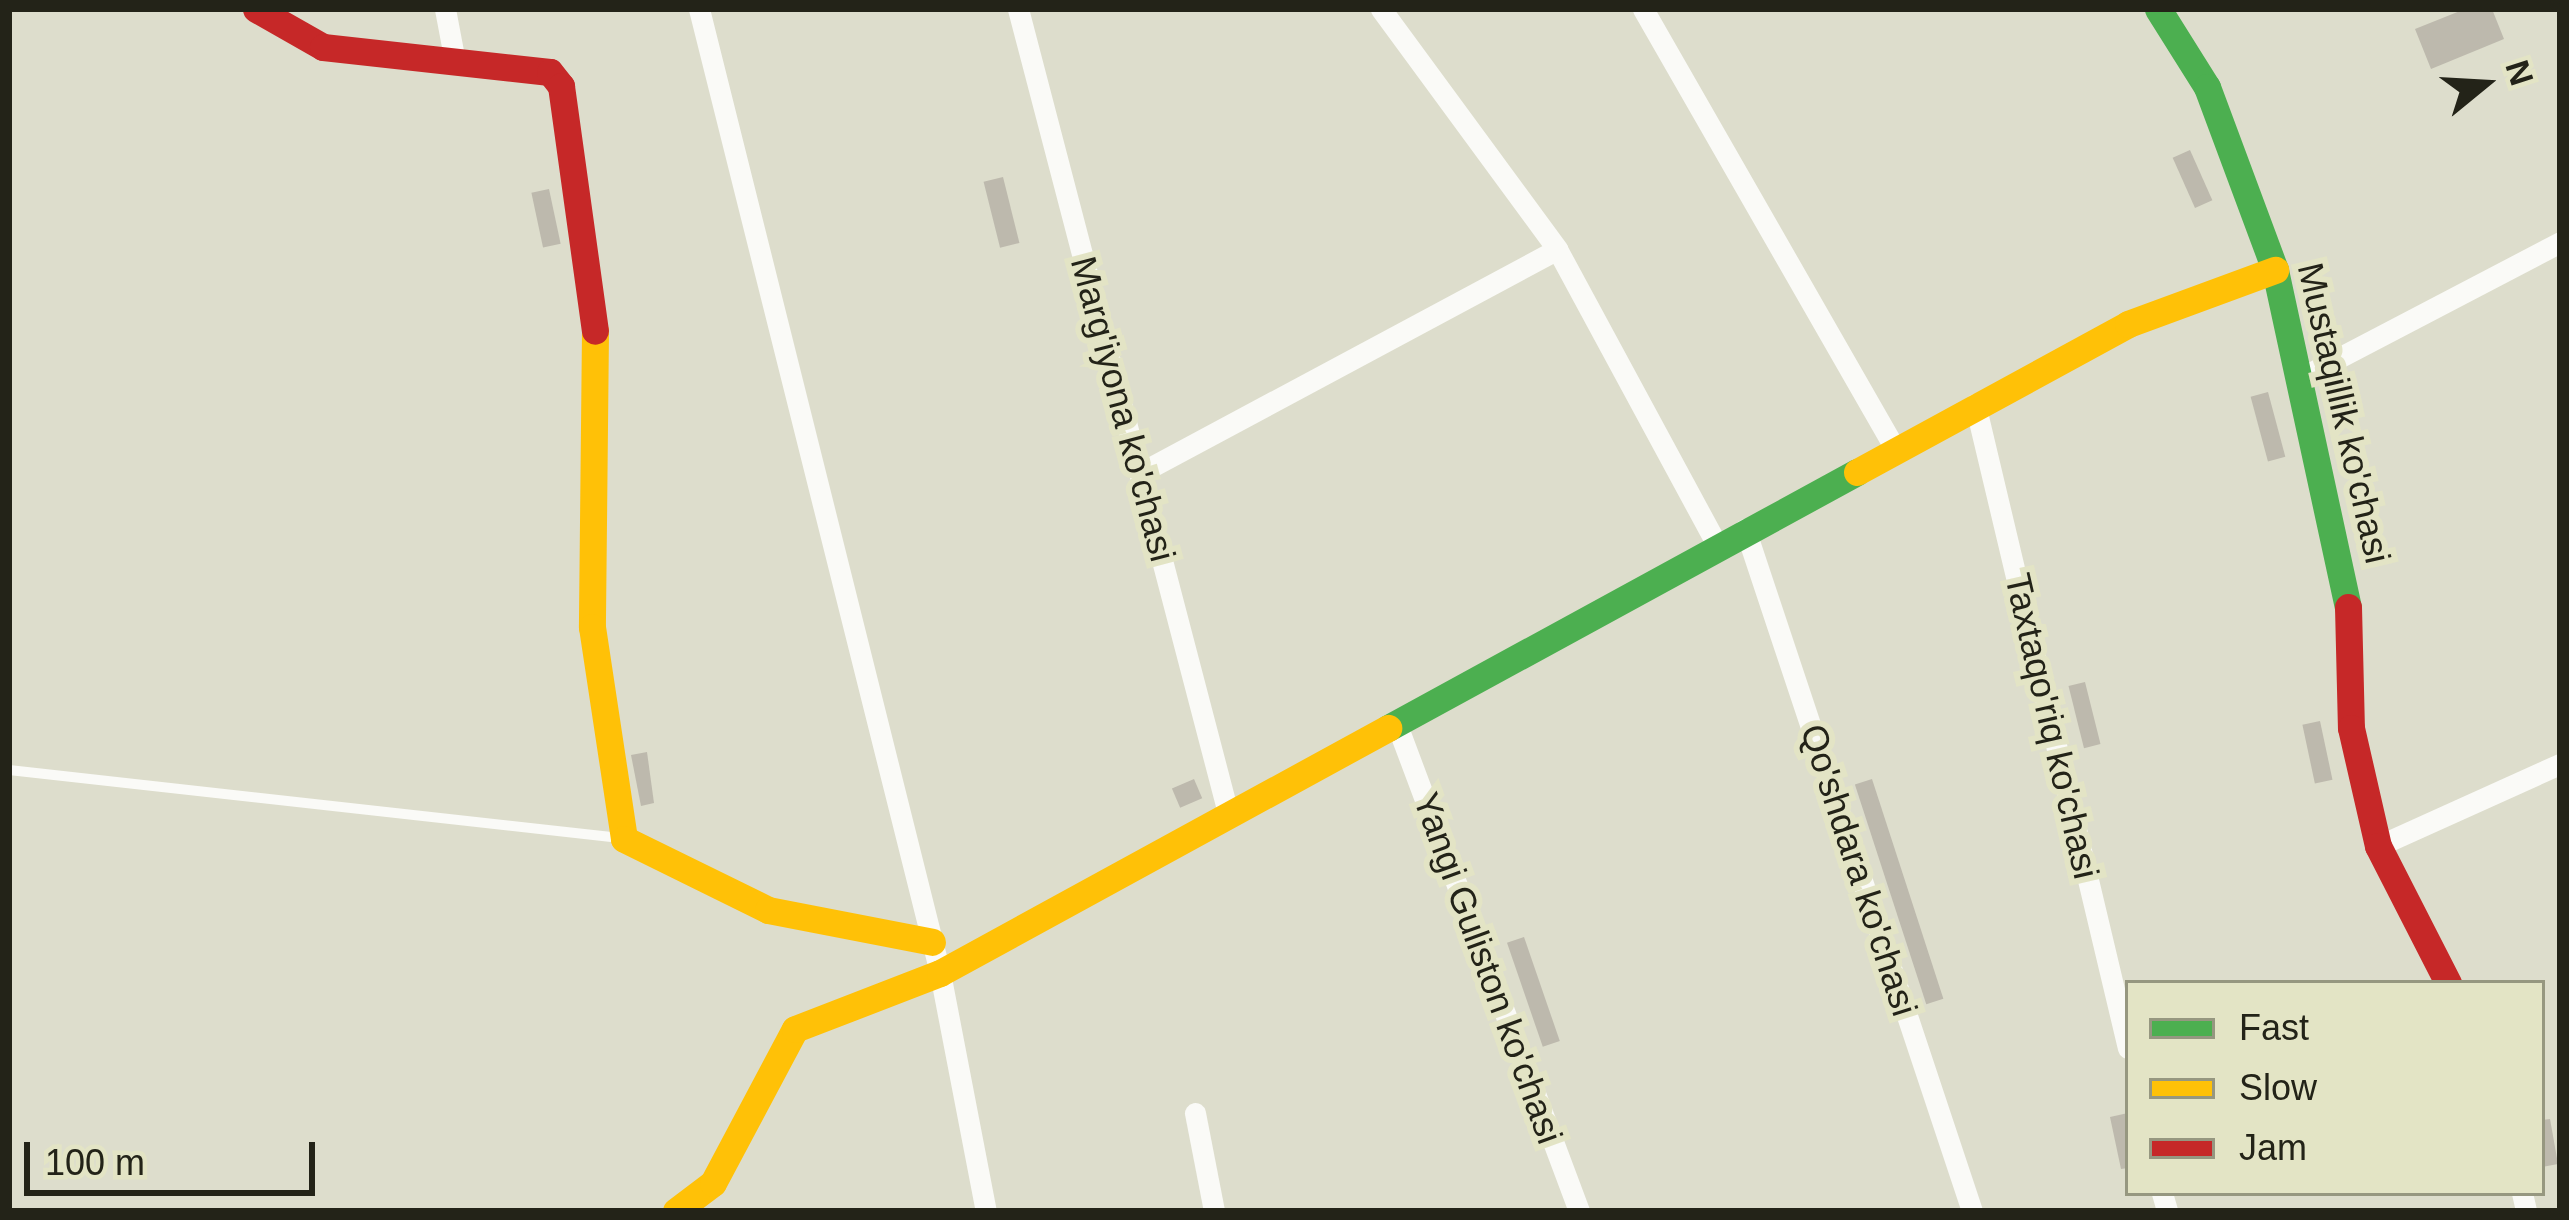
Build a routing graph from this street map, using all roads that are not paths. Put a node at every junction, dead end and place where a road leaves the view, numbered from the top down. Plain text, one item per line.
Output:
1 (256, 9) edge
2 (445, 9) edge
3 (699, 9) edge
4 (1018, 9) edge
5 (1381, 9) edge
6 (1643, 9) edge
7 (2158, 9) edge
8 (455, 62) junction
9 (2560, 242) edge
10 (1557, 250) junction
11 (2275, 270) junction
12 (2306, 375) junction
13 (1975, 404) junction
14 (1894, 447) junction
15 (1140, 473) junction
16 (1745, 529) junction
17 (1717, 545) junction
18 (1397, 725) junction
19 (2560, 764) edge
20 (9, 770) edge
21 (1227, 809) junction
22 (624, 839) junction
23 (2378, 846) junction
24 (932, 942) junction
25 (940, 973) junction
26 (2446, 980) edge
27 (2125, 1035) edge
28 (1195, 1113) dead end
29 (676, 1211) edge
30 (986, 1211) edge
31 (1214, 1211) edge
32 (1579, 1211) edge
33 (1972, 1211) edge

1 - 8 street
2 - 8 street
3 - 24 street
4 - 15 street, Marg'iyona ko'chasi
5 - 10 street
6 - 14 street
7 - 11 street, Mustaqillik ko'chasi
8 - 22 street
9 - 12 street
10 - 15 street
10 - 17 street
11 - 12 street, Mustaqillik ko'chasi
11 - 13 street
12 - 23 street, Mustaqillik ko'chasi
13 - 14 street
13 - 27 street, Taxtaqo'riq ko'chasi
14 - 16 street
15 - 21 street, Marg'iyona ko'chasi
16 - 17 street
16 - 33 street, Qo'shdara ko'chasi
17 - 18 street
18 - 21 street
18 - 32 street, Yangi Guliston ko'chasi
19 - 23 street
20 - 22 lane
21 - 25 street
22 - 24 street
23 - 26 street, Mustaqillik ko'chasi
24 - 25 street
25 - 29 street
25 - 30 street
28 - 31 street

